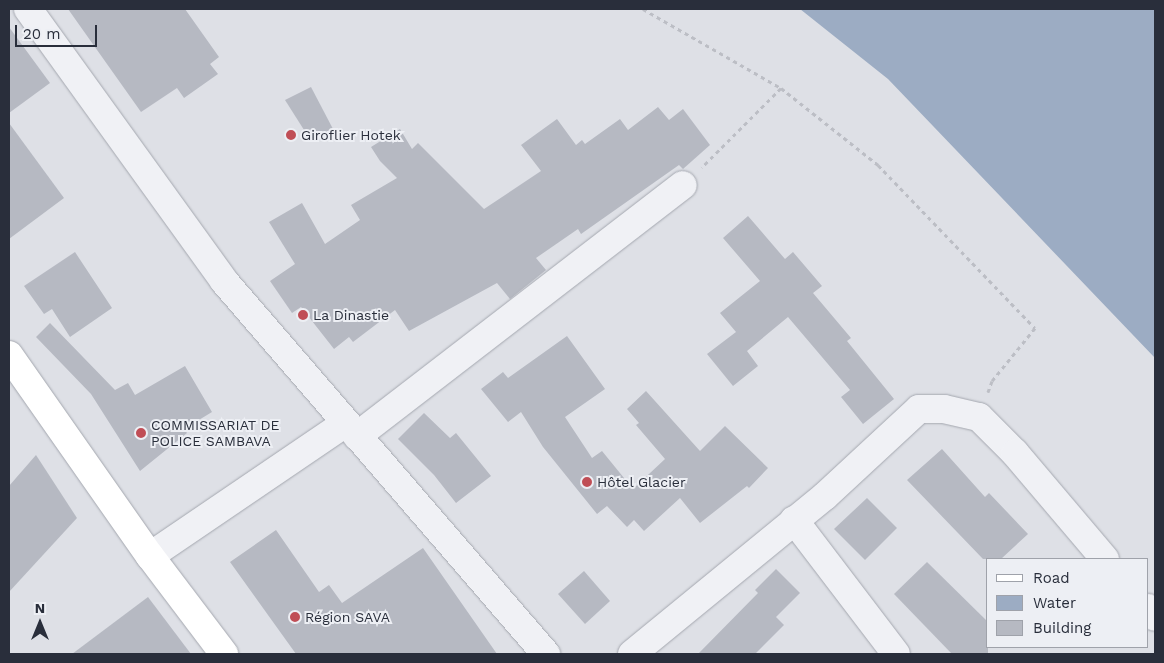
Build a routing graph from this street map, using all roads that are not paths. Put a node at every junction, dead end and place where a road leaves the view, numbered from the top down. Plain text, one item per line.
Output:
1 (28, 9) edge
2 (684, 185) road end
3 (9, 355) edge
4 (352, 430) junction
5 (794, 520) junction
6 (150, 556) junction
7 (1105, 558) edge
8 (224, 654) edge
9 (546, 654) edge
10 (632, 654) edge
11 (896, 654) edge

1 - 4 street
2 - 4 street
3 - 6 main road
4 - 6 street
4 - 9 street
5 - 7 street
5 - 10 street
5 - 11 street
6 - 8 main road

